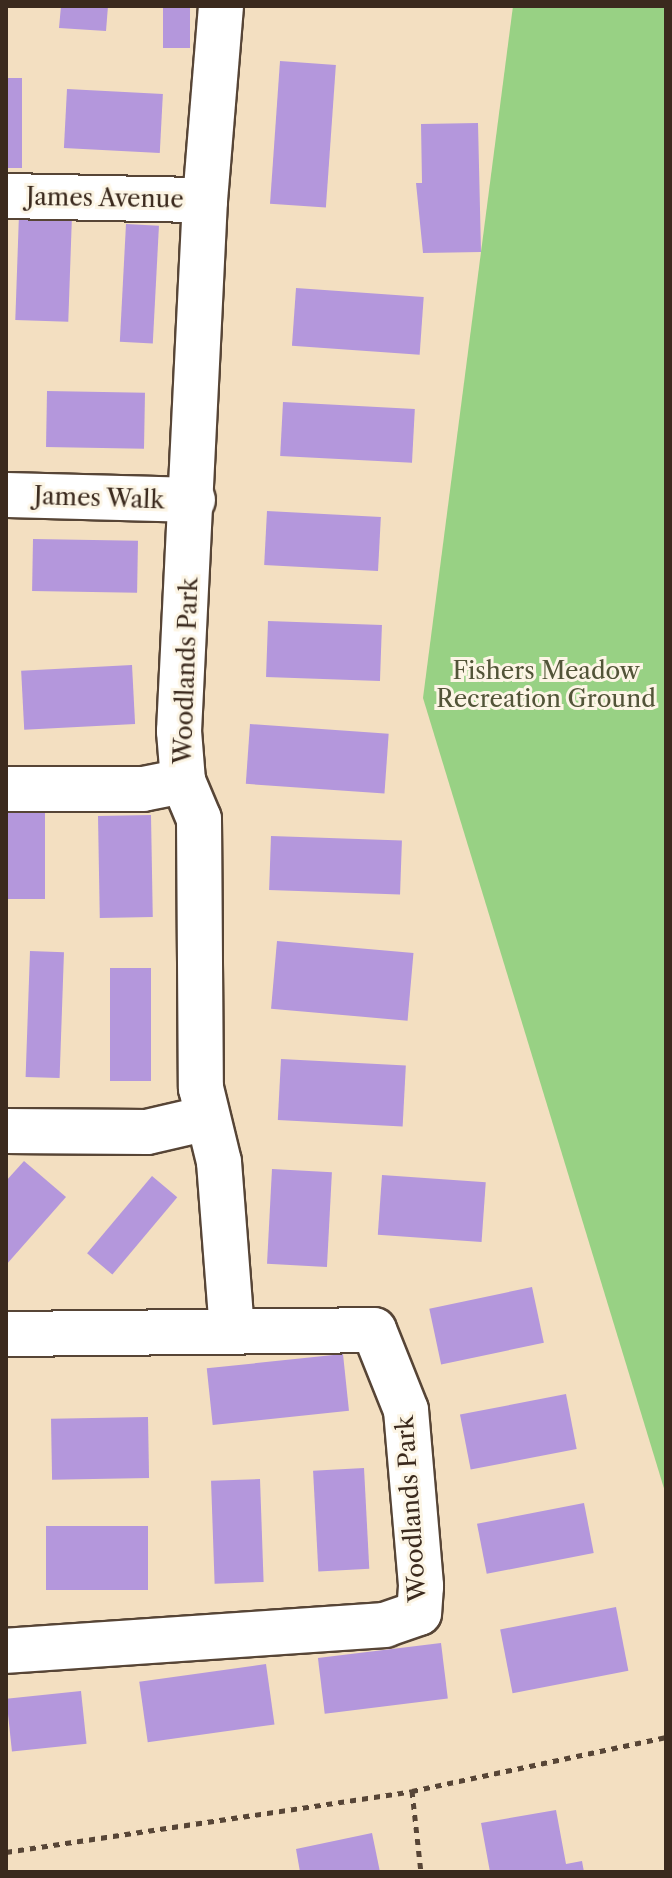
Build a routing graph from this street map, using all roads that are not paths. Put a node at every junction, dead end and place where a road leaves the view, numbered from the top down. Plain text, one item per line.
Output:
1 (221, 6) edge
2 (6, 196) edge
3 (205, 200) junction
4 (6, 495) edge
5 (193, 500) junction
6 (183, 781) junction
7 (6, 789) edge
8 (207, 1118) junction
9 (6, 1131) edge
10 (232, 1331) junction
11 (6, 1334) edge
12 (6, 1651) edge

1 - 3 street, Woodlands Park
2 - 3 street, James Avenue
3 - 5 street, Woodlands Park
4 - 5 street, James Walk
5 - 6 street, Woodlands Park
6 - 7 street
6 - 8 street, Woodlands Park
8 - 9 street
8 - 10 street, Woodlands Park
10 - 11 street, Woodlands Park
10 - 12 street, Woodlands Park

